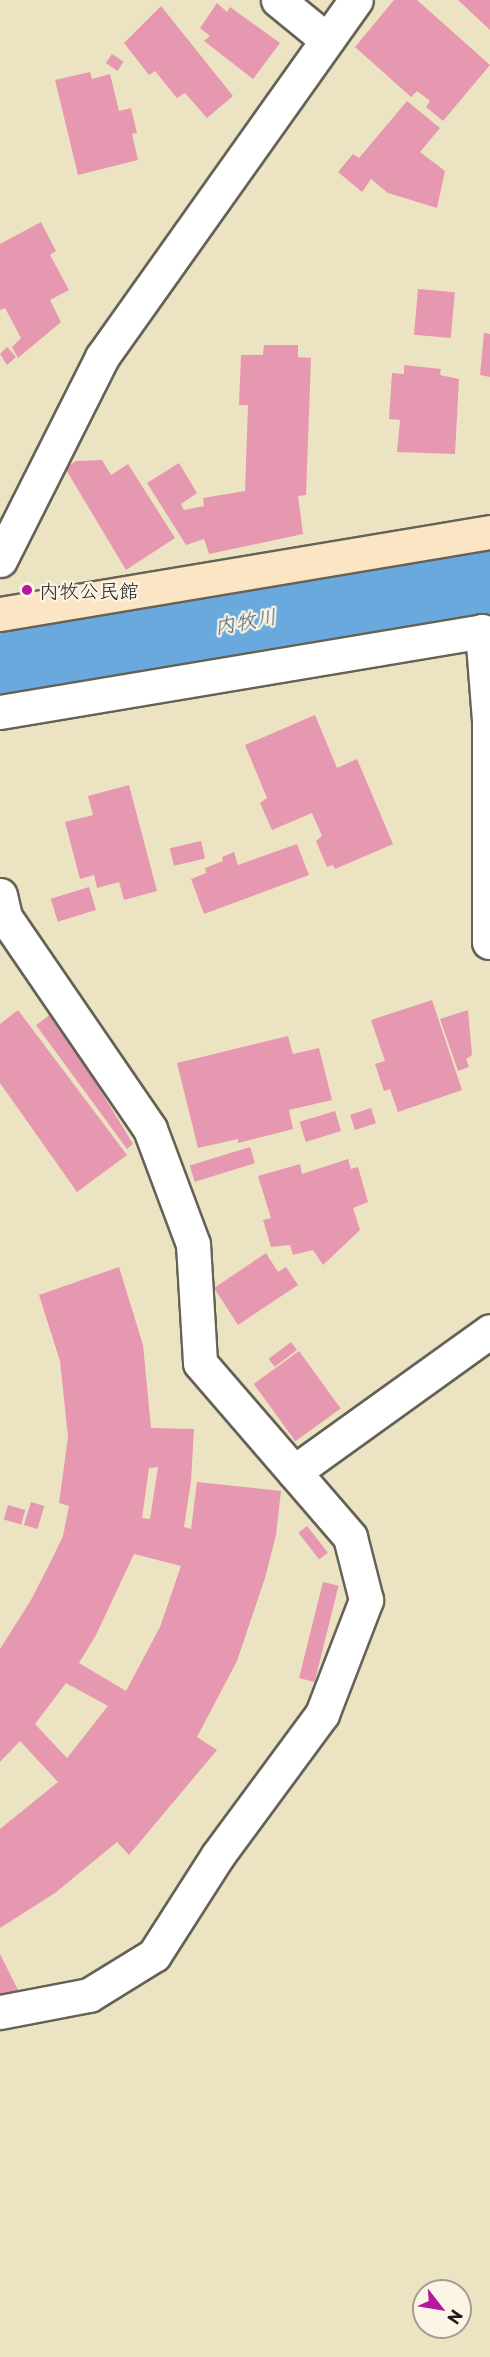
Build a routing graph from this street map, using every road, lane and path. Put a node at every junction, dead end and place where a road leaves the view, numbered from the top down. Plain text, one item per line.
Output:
1 (278, 0) edge
2 (356, 0) edge
3 (327, 40) junction
4 (490, 532) edge
5 (0, 560) edge
6 (0, 614) edge
7 (0, 712) edge
8 (0, 895) edge
9 (489, 942) edge
10 (490, 1331) edge
11 (294, 1472) junction
12 (0, 2012) edge

1 - 3 street
2 - 3 street
3 - 5 street
4 - 6 street
7 - 9 street
8 - 11 street
10 - 11 street
11 - 12 street

